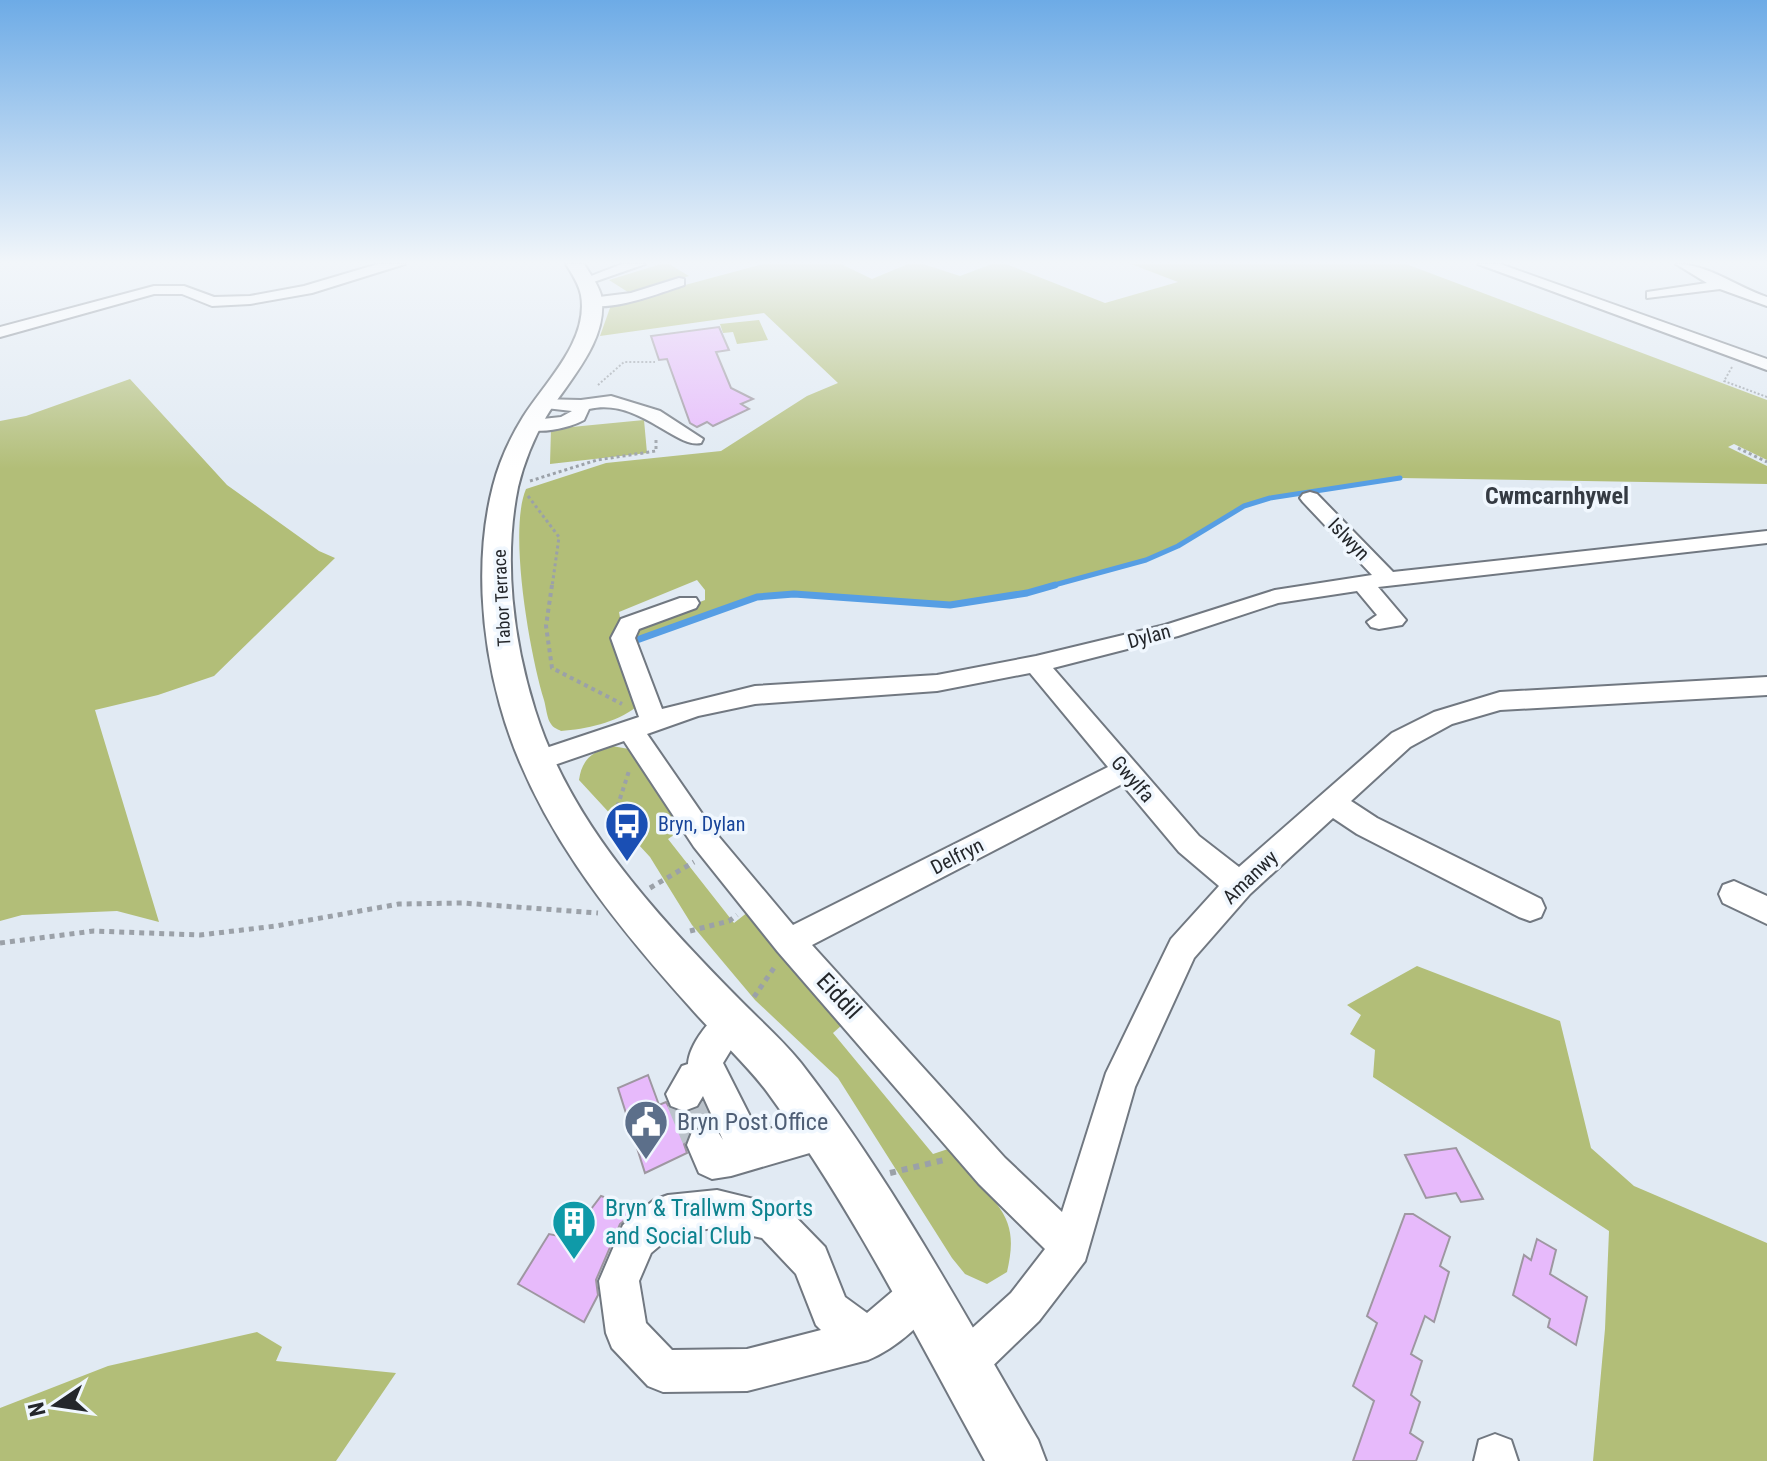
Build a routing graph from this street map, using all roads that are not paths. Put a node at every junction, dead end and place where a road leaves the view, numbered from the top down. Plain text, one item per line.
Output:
1 (585, 332) edge
2 (1679, 332) edge
3 (1767, 365) edge
4 (537, 414) junction
5 (694, 439) dead end
6 (1310, 498) dead end
7 (1767, 537) edge
8 (1388, 579) junction
9 (1362, 583) junction
10 (688, 603) dead end
11 (1379, 622) dead end
12 (1036, 664) junction
13 (1767, 686) edge
14 (642, 733) junction
15 (537, 761) junction
16 (1126, 770) junction
17 (1331, 802) junction
18 (1239, 885) junction
19 (1734, 894) dead end
20 (1530, 908) dead end
21 (1767, 911) edge
22 (789, 942) junction
23 (731, 1022) junction
24 (824, 1132) junction
25 (1071, 1247) junction
26 (921, 1293) junction
27 (868, 1339) junction
28 (962, 1366) junction
29 (1017, 1461) edge

1 - 4 main road, Tabor Terrace
2 - 3 street
4 - 5 street
4 - 15 main road, Tabor Terrace
6 - 8 street, Islwyn
7 - 8 street, Dylan
8 - 9 street, Dylan
9 - 11 street
9 - 12 street, Dylan
10 - 14 street, Eiddil
12 - 14 street, Dylan
12 - 16 street, Gwylfa
13 - 17 street, Amanwy
14 - 15 street, Dylan
14 - 22 street, Eiddil
15 - 23 main road, Tabor Terrace
16 - 18 street, Gwylfa
16 - 22 street, Delfryn
17 - 18 street, Amanwy
17 - 20 street
18 - 25 street, Amanwy
19 - 21 street
22 - 25 street, Eiddil
23 - 24 main road, Tabor Terrace
23 - 24 street
24 - 26 main road, Tabor Terrace
25 - 28 street, Amanwy
26 - 27 street
26 - 28 main road, Tabor Terrace
27 - 27 street
28 - 29 main road, Tabor Terrace

